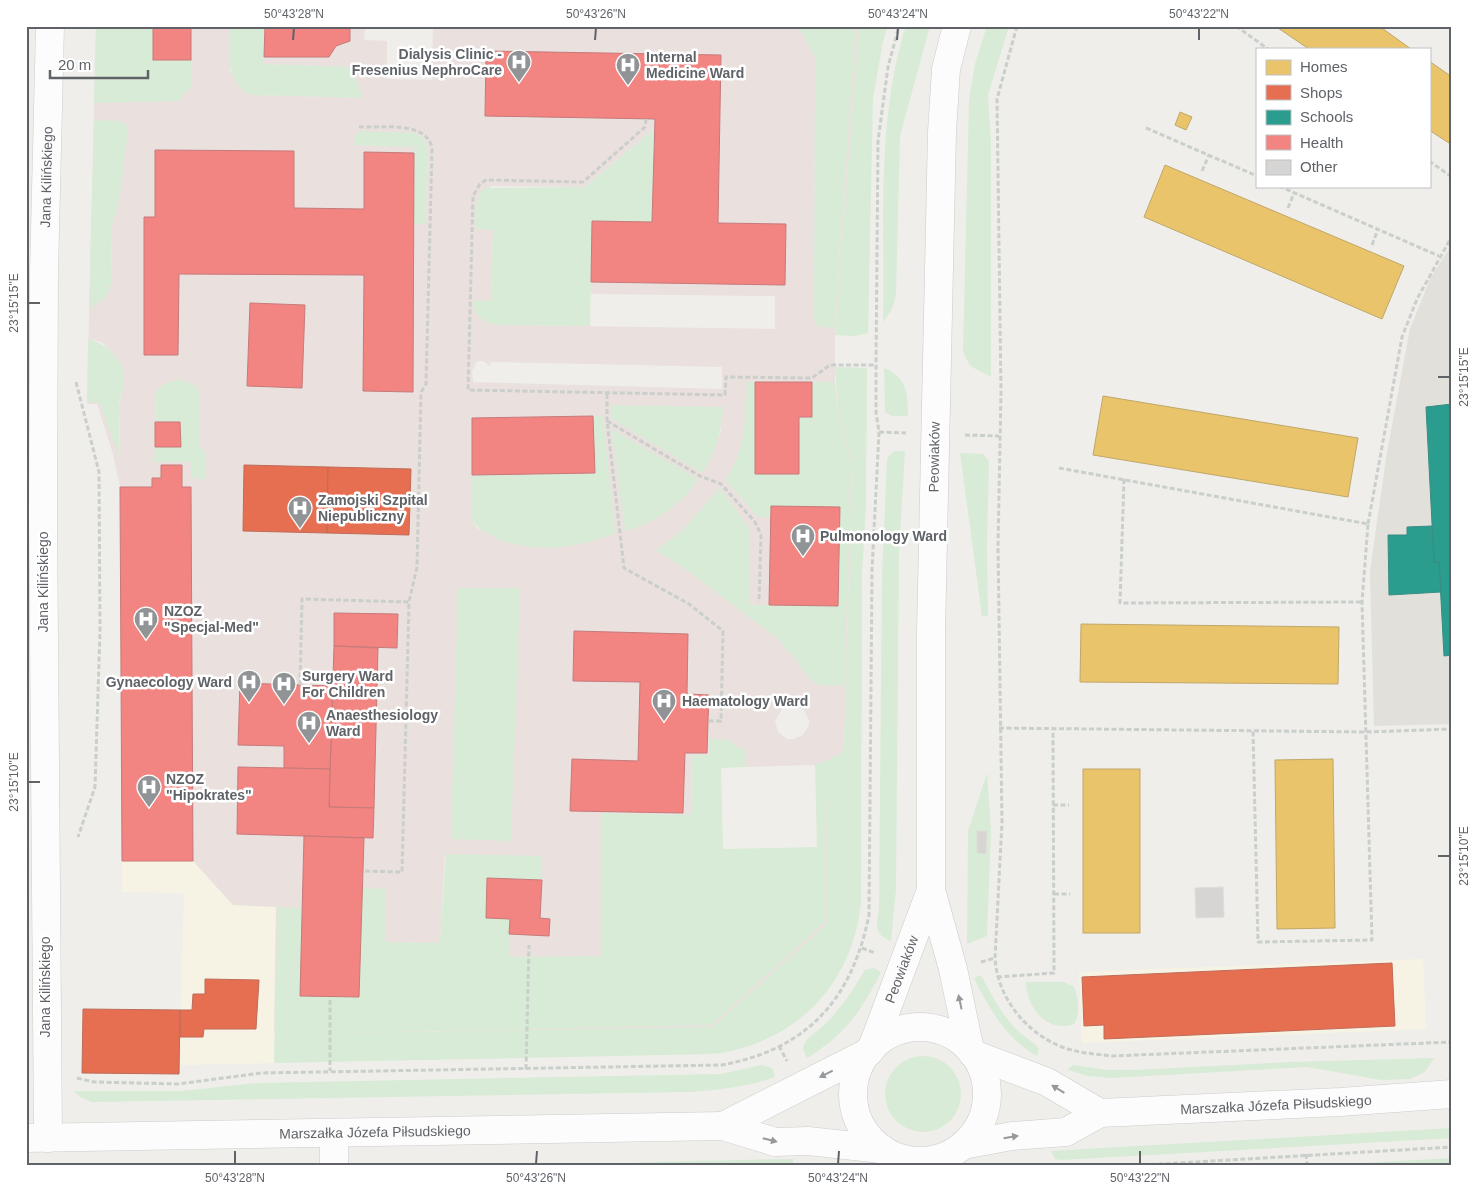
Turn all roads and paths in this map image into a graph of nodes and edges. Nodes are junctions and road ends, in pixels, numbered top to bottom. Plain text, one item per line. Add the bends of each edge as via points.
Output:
1 (50, 26) edge
2 (899, 26) edge
3 (956, 26) edge
4 (1016, 26) edge
5 (1236, 26) edge
6 (1447, 26) edge
7 (1452, 30) edge
8 (1267, 48) edge
9 (646, 119) dead end
10 (359, 127) dead end
11 (1146, 128) dead end
12 (1209, 155) junction
13 (1430, 162) edge
14 (1202, 171) dead end
15 (1256, 176) edge
16 (1452, 177) edge
17 (1283, 188) edge
18 (1294, 193) junction
19 (1288, 208) dead end
20 (1378, 229) junction
21 (1452, 236) edge
22 (1372, 245) dead end
23 (1439, 256) junction
24 (876, 365) junction
25 (75, 377) dead end
26 (607, 394) junction
27 (607, 421) junction
28 (879, 432) junction
29 (907, 433) dead end
30 (962, 434) dead end
31 (999, 436) junction
32 (1059, 468) dead end
33 (1124, 480) junction
34 (1368, 524) junction
35 (409, 602) junction
36 (759, 602) dead end
37 (1362, 602) junction
38 (300, 685) dead end
39 (708, 721) dead end
40 (999, 728) junction
41 (1053, 729) junction
42 (1452, 729) edge
43 (1252, 731) junction
44 (1366, 732) junction
45 (1053, 805) junction
46 (1069, 805) dead end
47 (76, 842) dead end
48 (363, 871) dead end
49 (931, 890) junction
50 (1054, 894) junction
51 (1070, 894) dead end
52 (529, 945) dead end
53 (997, 977) junction
54 (330, 1000) dead end
55 (1452, 1042) edge
56 (871, 1050) junction
57 (972, 1052) junction
58 (526, 1069) junction
59 (330, 1071) junction
60 (71, 1077) dead end
61 (1452, 1094) edge
62 (1100, 1113) junction
63 (724, 1126) junction
64 (334, 1133) junction
65 (37, 1138) edge
66 (1452, 1147) edge
67 (958, 1153) edge
68 (1306, 1154) junction
69 (889, 1155) edge
70 (1157, 1164) edge
71 (334, 1165) edge
72 (1142, 1165) edge
73 (1307, 1165) edge

1 - 65 street, Jana Kilińskiego via 44,272
2 - 24 path via 888,68 878,142
3 - 49 street, Peowiaków via 946,70 942,132 931,622
4 - 31 path via 997,99
5 - 8 path
6 - 7 path
9 - 26 path via 646,127 583,182 486,180 473,196 468,390
10 - 35 path via 419,130 429,139 432,149 417,566
11 - 12 path
12 - 14 path
12 - 15 path
13 - 16 path
17 - 18 path
18 - 19 path
18 - 20 path
20 - 22 path
20 - 23 path
21 - 23 path
23 - 34 path via 1402,336
24 - 26 path via 830,365 812,378 726,377 725,396
24 - 28 path
25 - 47 path via 99,472 100,621 95,787
26 - 27 path
27 - 36 path via 700,476 721,484 754,522 761,535
27 - 39 path via 624,568 690,604 723,630 721,721
28 - 29 path
28 - 58 path via 872,570 869,915 862,948 840,994 796,1037 740,1062 708,1066
30 - 31 path
31 - 40 path
32 - 33 path
33 - 34 path
33 - 37 path via 1120,603
34 - 37 path
35 - 38 path via 302,600
35 - 48 path via 402,872
37 - 44 path
40 - 41 path
40 - 53 path via 1002,822 994,958
41 - 43 path
41 - 45 path
42 - 44 path
43 - 44 path
43 - 44 path via 1258,942 1372,940
45 - 46 path
45 - 50 path
49 - 56 street, Peowiaków
57 -> 49 street, Peowiaków
50 - 51 path
50 - 53 path via 1054,973
52 - 58 path
53 - 55 path via 1008,1002 1036,1032 1061,1047 1093,1054 1134,1056
54 - 59 path
56 - 57 street via 898,1031 929,1028 958,1039
56 -> 63 street, Marszałka Józefa Piłsudskiego
56 - 69 street via 860,1065 855,1080 856,1111 861,1126
62 -> 57 street via 1047,1082
57 - 67 street via 981,1066 988,1094 981,1123
58 - 59 path
59 - 60 path via 261,1073 178,1084 94,1082
61 - 62 street, Marszałka Józefa Piłsudskiego
67 -> 62 street, Marszałka Józefa Piłsudskiego via 1012,1136 1066,1132
63 - 64 street, Marszałka Józefa Piłsudskiego
63 -> 69 street, Marszałka Józefa Piłsudskiego via 775,1142 818,1142
64 - 65 street, Marszałka Józefa Piłsudskiego
64 - 71 street
66 - 68 path
67 - 69 street via 924,1160
68 - 70 path
68 - 73 path
70 - 72 path

